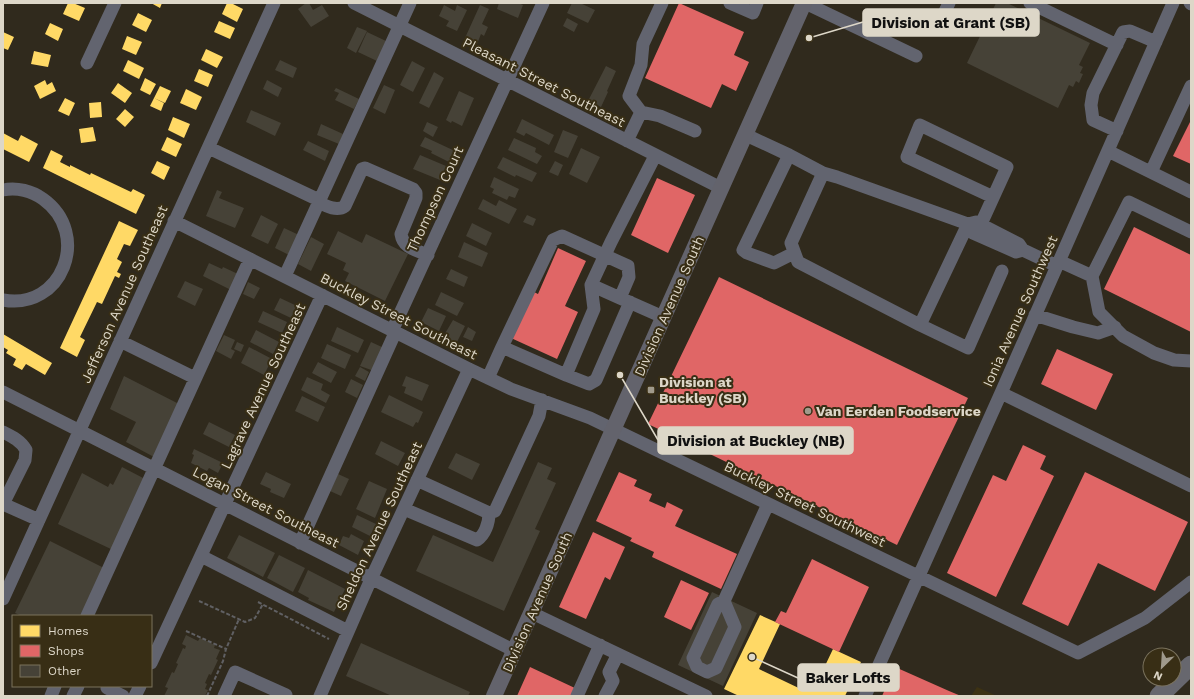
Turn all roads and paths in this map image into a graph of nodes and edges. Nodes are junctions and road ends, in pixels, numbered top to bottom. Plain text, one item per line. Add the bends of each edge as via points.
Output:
1 (115, 3) edge
2 (274, 3) edge
3 (354, 3) edge
4 (410, 3) edge
5 (543, 3) edge
6 (662, 3) edge
7 (730, 3) edge
8 (757, 3) edge
9 (804, 3) edge
10 (949, 3) edge
11 (1030, 3) edge
12 (1173, 3) edge
13 (940, 22) dead end
14 (399, 26) junction
15 (1156, 42) junction
16 (1117, 44) junction
17 (916, 56) dead end
18 (87, 63) dead end
19 (507, 81) junction
20 (1191, 86) edge
21 (641, 112) junction
22 (1117, 131) junction
23 (695, 132) dead end
24 (746, 135) junction
25 (627, 141) junction
26 (209, 148) junction
27 (1108, 151) junction
28 (789, 155) junction
29 (655, 156) junction
30 (1151, 172) junction
31 (823, 173) junction
32 (721, 188) junction
33 (3, 190) edge
34 (1191, 192) edge
35 (993, 197) junction
36 (319, 201) junction
37 (174, 221) junction
38 (975, 224) junction
39 (1191, 232) edge
40 (794, 253) junction
41 (605, 254) junction
42 (428, 255) junction
43 (250, 259) junction
44 (1058, 264) junction
45 (1002, 271) dead end
46 (285, 276) junction
47 (1092, 276) junction
48 (591, 285) junction
49 (322, 295) junction
50 (3, 300) edge
51 (625, 300) junction
52 (1035, 315) junction
53 (663, 317) junction
54 (920, 325) junction
55 (1115, 327) junction
56 (394, 332) junction
57 (120, 341) junction
58 (502, 347) junction
59 (1191, 361) edge
60 (469, 369) junction
61 (566, 375) junction
62 (196, 378) junction
63 (488, 378) junction
64 (3, 392) edge
65 (1001, 393) junction
66 (542, 400) junction
67 (80, 430) junction
68 (614, 430) junction
69 (3, 432) edge
70 (154, 468) junction
71 (417, 480) junction
72 (1191, 486) edge
73 (3, 504) edge
74 (768, 504) junction
75 (225, 505) junction
76 (404, 509) junction
77 (488, 513) junction
78 (39, 520) junction
79 (300, 543) junction
80 (201, 556) junction
81 (918, 576) junction
82 (371, 579) junction
83 (1191, 582) edge
84 (3, 599) edge
85 (199, 601) dead end
86 (724, 601) junction
87 (258, 602) dead end
88 (263, 604) junction
89 (532, 612) junction
90 (87, 615) edge
91 (239, 619) junction
92 (186, 631) dead end
93 (348, 631) junction
94 (329, 639) dead end
95 (600, 645) junction
96 (226, 649) junction
97 (515, 651) junction
98 (618, 654) junction
99 (152, 661) edge
100 (1186, 670) edge
101 (54, 687) edge
102 (78, 687) edge
103 (106, 690) edge
104 (50, 696) edge
105 (73, 696) edge
106 (123, 696) edge
107 (207, 696) edge
108 (224, 696) edge
109 (289, 696) edge
110 (320, 696) edge
111 (494, 696) edge
112 (577, 696) edge
113 (605, 696) edge
114 (706, 696) edge
115 (865, 696) edge
116 (1159, 696) edge

1 - 18 street
2 - 26 street, Jefferson Avenue Southeast
3 - 14 street, Pleasant Street Southeast
4 - 14 street
5 - 19 street
6 - 21 street via 643,44 641,65 629,96
7 - 8 street via 752,13
9 - 17 street
9 - 24 main road, Division Avenue South
10 - 13 street
11 - 16 street
12 - 15 street, Ionia Avenue Southwest
14 - 19 street, Pleasant Street Southeast
14 - 36 street
15 - 16 street via 1130,31 1123,32
15 - 22 street, Ionia Avenue Southwest
16 - 22 street via 1093,93 1091,105 1093,120
19 - 25 street, Pleasant Street Southeast
19 - 42 street, Thompson Court
20 - 30 street
21 - 23 street via 660,116
21 - 25 street
22 - 27 street, Ionia Avenue Southwest
24 - 28 street
24 - 32 main road, Division Avenue South
25 - 29 street, Pleasant Street Southeast
26 - 36 street
26 - 37 street, Jefferson Avenue Southeast
27 - 30 street
27 - 44 street, Ionia Avenue Southwest
28 - 31 street
28 - 40 street via 743,250 774,263
29 - 32 street, Pleasant Street Southeast
29 - 41 street
30 - 34 street
31 - 38 street
31 - 40 street via 791,244
32 - 53 main road, Division Avenue South
33 - 50 street via 24,190 38,195 50,204 60,215 66,229 68,244 62,272 52,285 40,294 25,300
35 - 35 street via 1007,167 920,125 908,157
35 - 38 street
36 - 42 street via 328,207 339,209 345,206 365,168 412,189 416,193 416,198 401,234 402,239 404,243
36 - 46 street
37 - 43 street, Buckley Street Southeast
37 - 57 street, Jefferson Avenue Southeast
38 - 44 street via 1019,244 1023,250
38 - 54 street
39 - 47 street via 1129,202
40 - 54 street via 798,262
41 - 48 street
41 - 51 street via 628,266
41 - 58 street via 562,236 553,240
42 - 56 street, Thompson Court
43 - 46 street, Buckley Street Southeast
43 - 62 street
44 - 47 street
44 - 52 street, Ionia Avenue Southwest
45 - 54 street via 968,348
46 - 49 street, Buckley Street Southeast
47 - 55 street via 1100,312
48 - 51 street
48 - 61 street via 594,309
49 - 56 street, Buckley Street Southeast
49 - 75 street, Lagrave Avenue Southeast
51 - 53 street
51 - 61 street via 596,380 589,384
52 - 55 street via 1098,333
52 - 65 street, Ionia Avenue Southwest
53 - 68 main road, Division Avenue South
55 - 59 street via 1123,336 1154,353 1174,360
56 - 60 street, Buckley Street Southeast
56 - 79 street, Thompson Court
57 - 62 street
57 - 67 street, Jefferson Avenue Southeast
58 - 61 street
58 - 63 street
60 - 63 street, Buckley Street Southeast
60 - 71 street, Sheldon Avenue Southeast
62 - 70 street
63 - 66 street, Buckley Street Southeast
64 - 67 street, Logan Street Southeast
65 - 72 street
65 - 81 street, Ionia Avenue Southwest
66 - 68 street, Buckley Street Southeast
66 - 77 street via 539,416 495,511
67 - 70 street, Logan Street Southeast
67 - 78 street, Jefferson Avenue Southeast
68 - 74 street, Buckley Street Southwest
68 - 89 main road, Division Avenue South
69 - 73 street via 23,444 26,450 25,460
70 - 75 street, Logan Street Southeast
70 - 90 street
71 - 76 street, Sheldon Avenue Southeast
71 - 77 street
73 - 78 street
74 - 81 street, Buckley Street Southwest
74 - 86 street
75 - 79 street, Logan Street Southeast
75 - 80 street, Lagrave Avenue Southeast
76 - 77 street via 477,540 482,537 489,521
76 - 82 street, Sheldon Avenue Southeast
78 - 84 street, Jefferson Avenue Southeast
79 - 82 street, Logan Street Southeast
80 - 93 street
80 - 99 street, Lagrave Avenue Southeast
81 - 83 street, Buckley Street Southwest via 1078,654 1145,618
81 - 115 street, Ionia Avenue Southwest
82 - 93 street, Sheldon Avenue Southeast
82 - 97 street, Logan Street Southeast
85 - 91 path
86 - 86 street via 718,604 693,658 696,667 707,672 716,668 735,627
87 - 88 path
88 - 91 path via 253,620 245,622
88 - 94 path
89 - 95 street
89 - 97 main road, Division Avenue South
91 - 96 path
92 - 96 path
93 - 110 street, Sheldon Avenue Southeast
95 - 98 street
95 - 112 street
96 - 107 path
97 - 111 main road, Division Avenue South
98 - 113 street via 609,672 612,681
98 - 114 street
100 - 116 highway
101 - 104 street
102 - 105 street
103 - 106 street
108 - 109 street via 235,672

